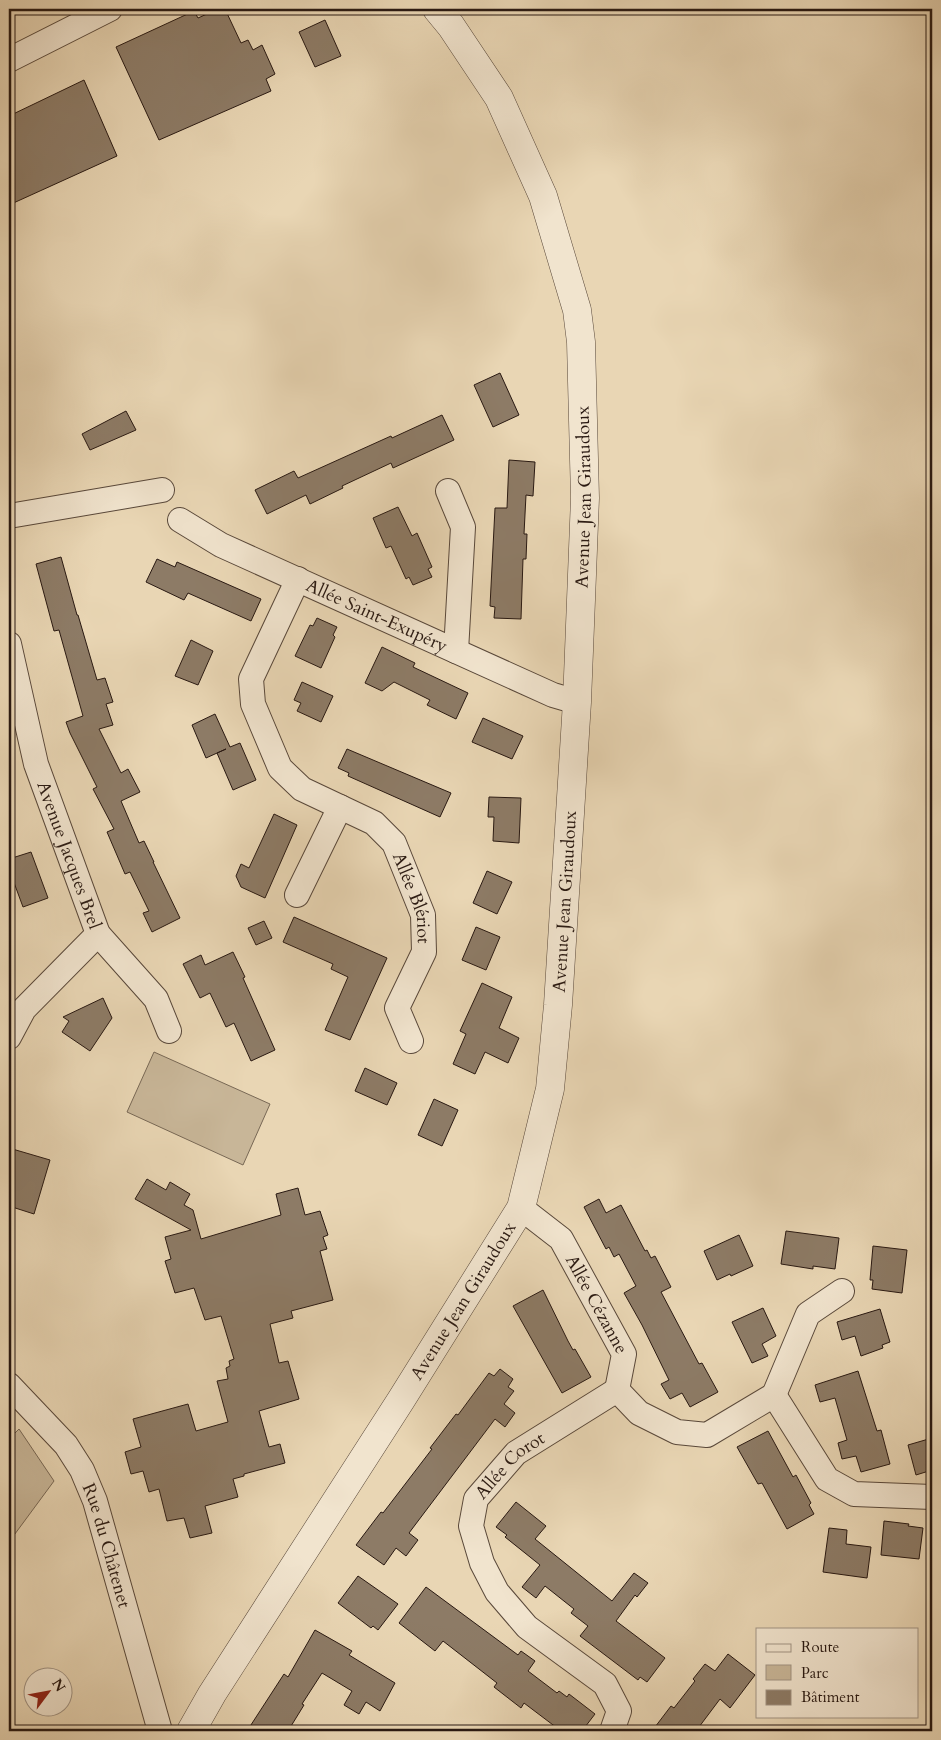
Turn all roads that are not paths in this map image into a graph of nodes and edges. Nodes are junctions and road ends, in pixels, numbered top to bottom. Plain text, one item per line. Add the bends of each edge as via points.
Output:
1 (110, 9) edge
2 (437, 9) edge
3 (9, 60) edge
4 (162, 490) dead end
5 (448, 491) dead end
6 (9, 516) edge
7 (180, 520) dead end
8 (298, 580) junction
9 (9, 644) edge
10 (456, 651) junction
11 (577, 702) junction
12 (340, 807) junction
13 (297, 895) dead end
14 (98, 934) junction
15 (170, 1031) dead end
16 (9, 1037) edge
17 (411, 1041) dead end
18 (521, 1208) junction
19 (842, 1291) dead end
20 (9, 1386) edge
21 (617, 1390) junction
22 (774, 1395) junction
23 (932, 1497) edge
24 (160, 1731) edge
25 (191, 1731) edge
26 (612, 1731) edge

1 - 3 street
2 - 11 street, Avenue Jean Giraudoux via 499,98 544,196 577,310 581,342 585,498
4 - 6 street
5 - 10 street via 463,527
7 - 8 street, Allée Saint-Exupéry via 220,545
8 - 10 street, Allée Saint-Exupéry
8 - 12 street, Allée Blériot via 251,680 253,704 280,768 302,789
9 - 14 street, Avenue Jacques Brel via 36,764
10 - 11 street, Allée Saint-Exupéry
11 - 18 street, Avenue Jean Giraudoux via 550,1089
12 - 13 street
12 - 17 street, Allée Blériot via 374,823 394,843 423,915 424,952 397,1008
14 - 15 street via 156,999
14 - 16 street, Avenue Jacques Brel via 24,1009
18 - 21 street, Allée Cézanne via 561,1239 624,1354
18 - 25 street, Avenue Jean Giraudoux
19 - 22 street via 808,1314
20 - 24 street, Rue du Châtenet via 66,1445 82,1470 95,1501
21 - 22 street via 639,1413 677,1432 707,1435
21 - 26 street, Allée Corot via 516,1453 476,1499 470,1526 496,1592 527,1627 605,1684 619,1711
22 - 23 street via 827,1479 854,1494

